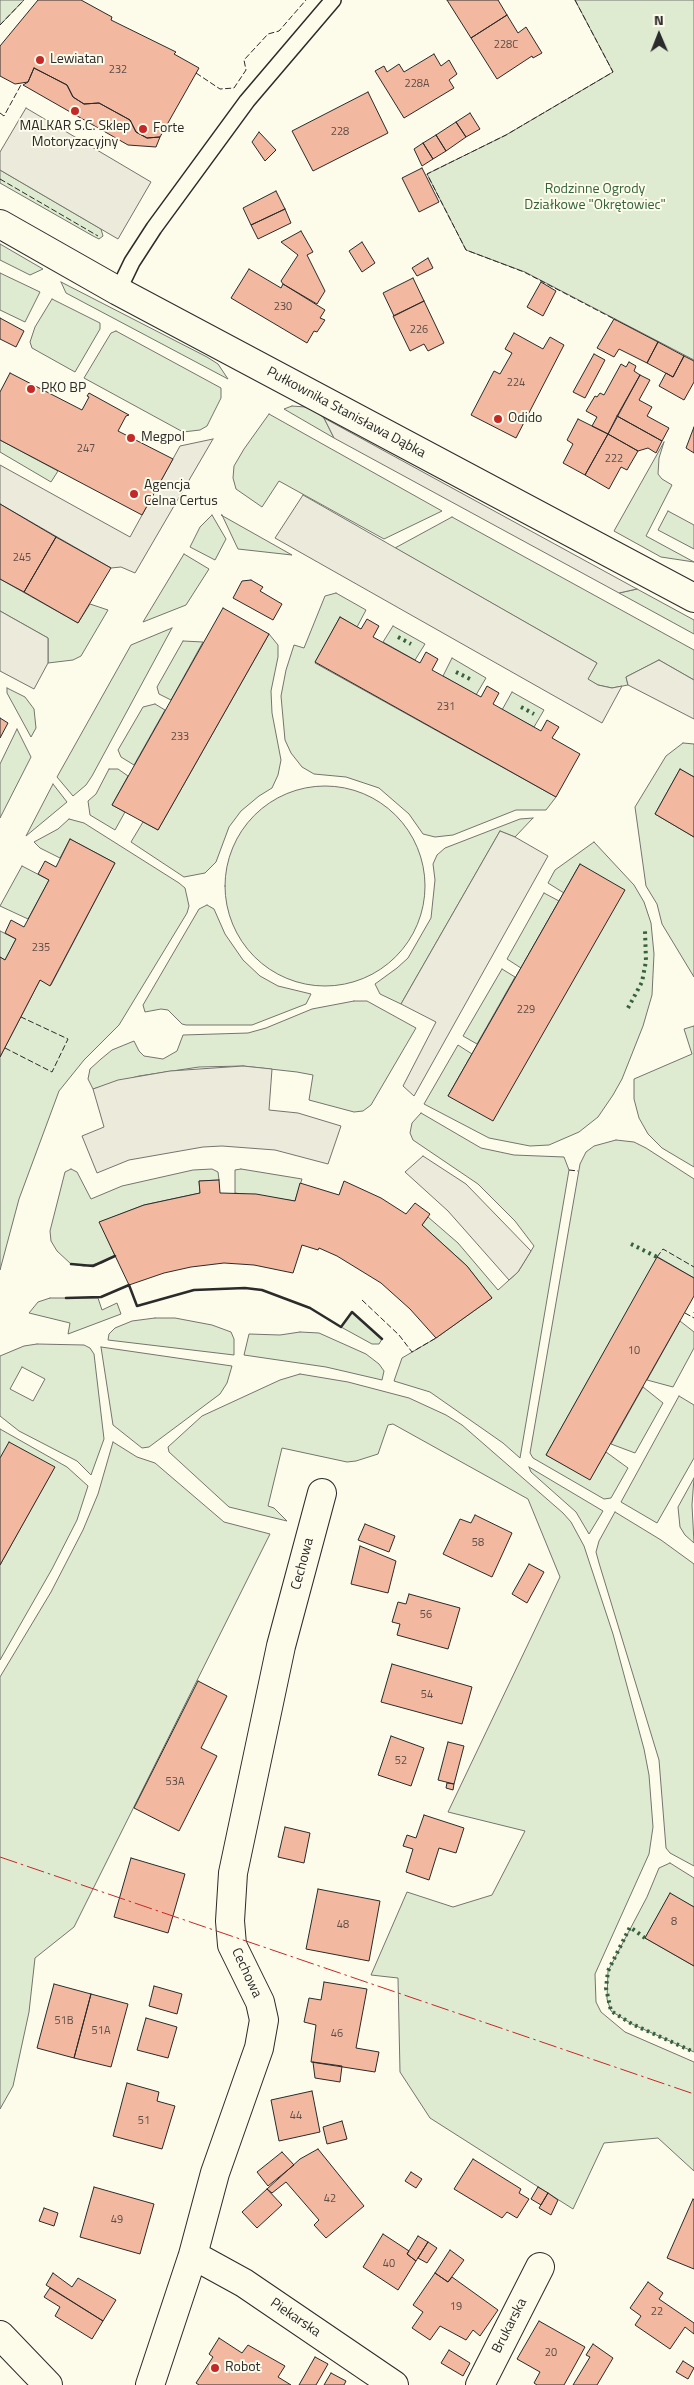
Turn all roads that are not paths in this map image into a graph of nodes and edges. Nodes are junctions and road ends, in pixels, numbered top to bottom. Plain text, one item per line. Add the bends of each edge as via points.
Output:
1 (333, 0) edge
2 (0, 224) edge
3 (118, 291) junction
4 (694, 598) edge
5 (322, 1493) dead end
6 (193, 2255) junction
7 (540, 2267) dead end
8 (0, 2335) edge
9 (48, 2385) edge
10 (150, 2385) edge
11 (394, 2385) edge
12 (480, 2385) edge

1 - 3 lane via 247,101 154,228
2 - 3 street, Pułkownika Stanisława Dąbka
3 - 4 street, Pułkownika Stanisława Dąbka
5 - 6 street, Cechowa via 281,1646 233,1873 232,1945 260,2002 264,2020 259,2048 215,2173
6 - 10 street, Cechowa
6 - 11 street, Piekarska via 244,2283
7 - 12 street, Brukarska
8 - 9 street

